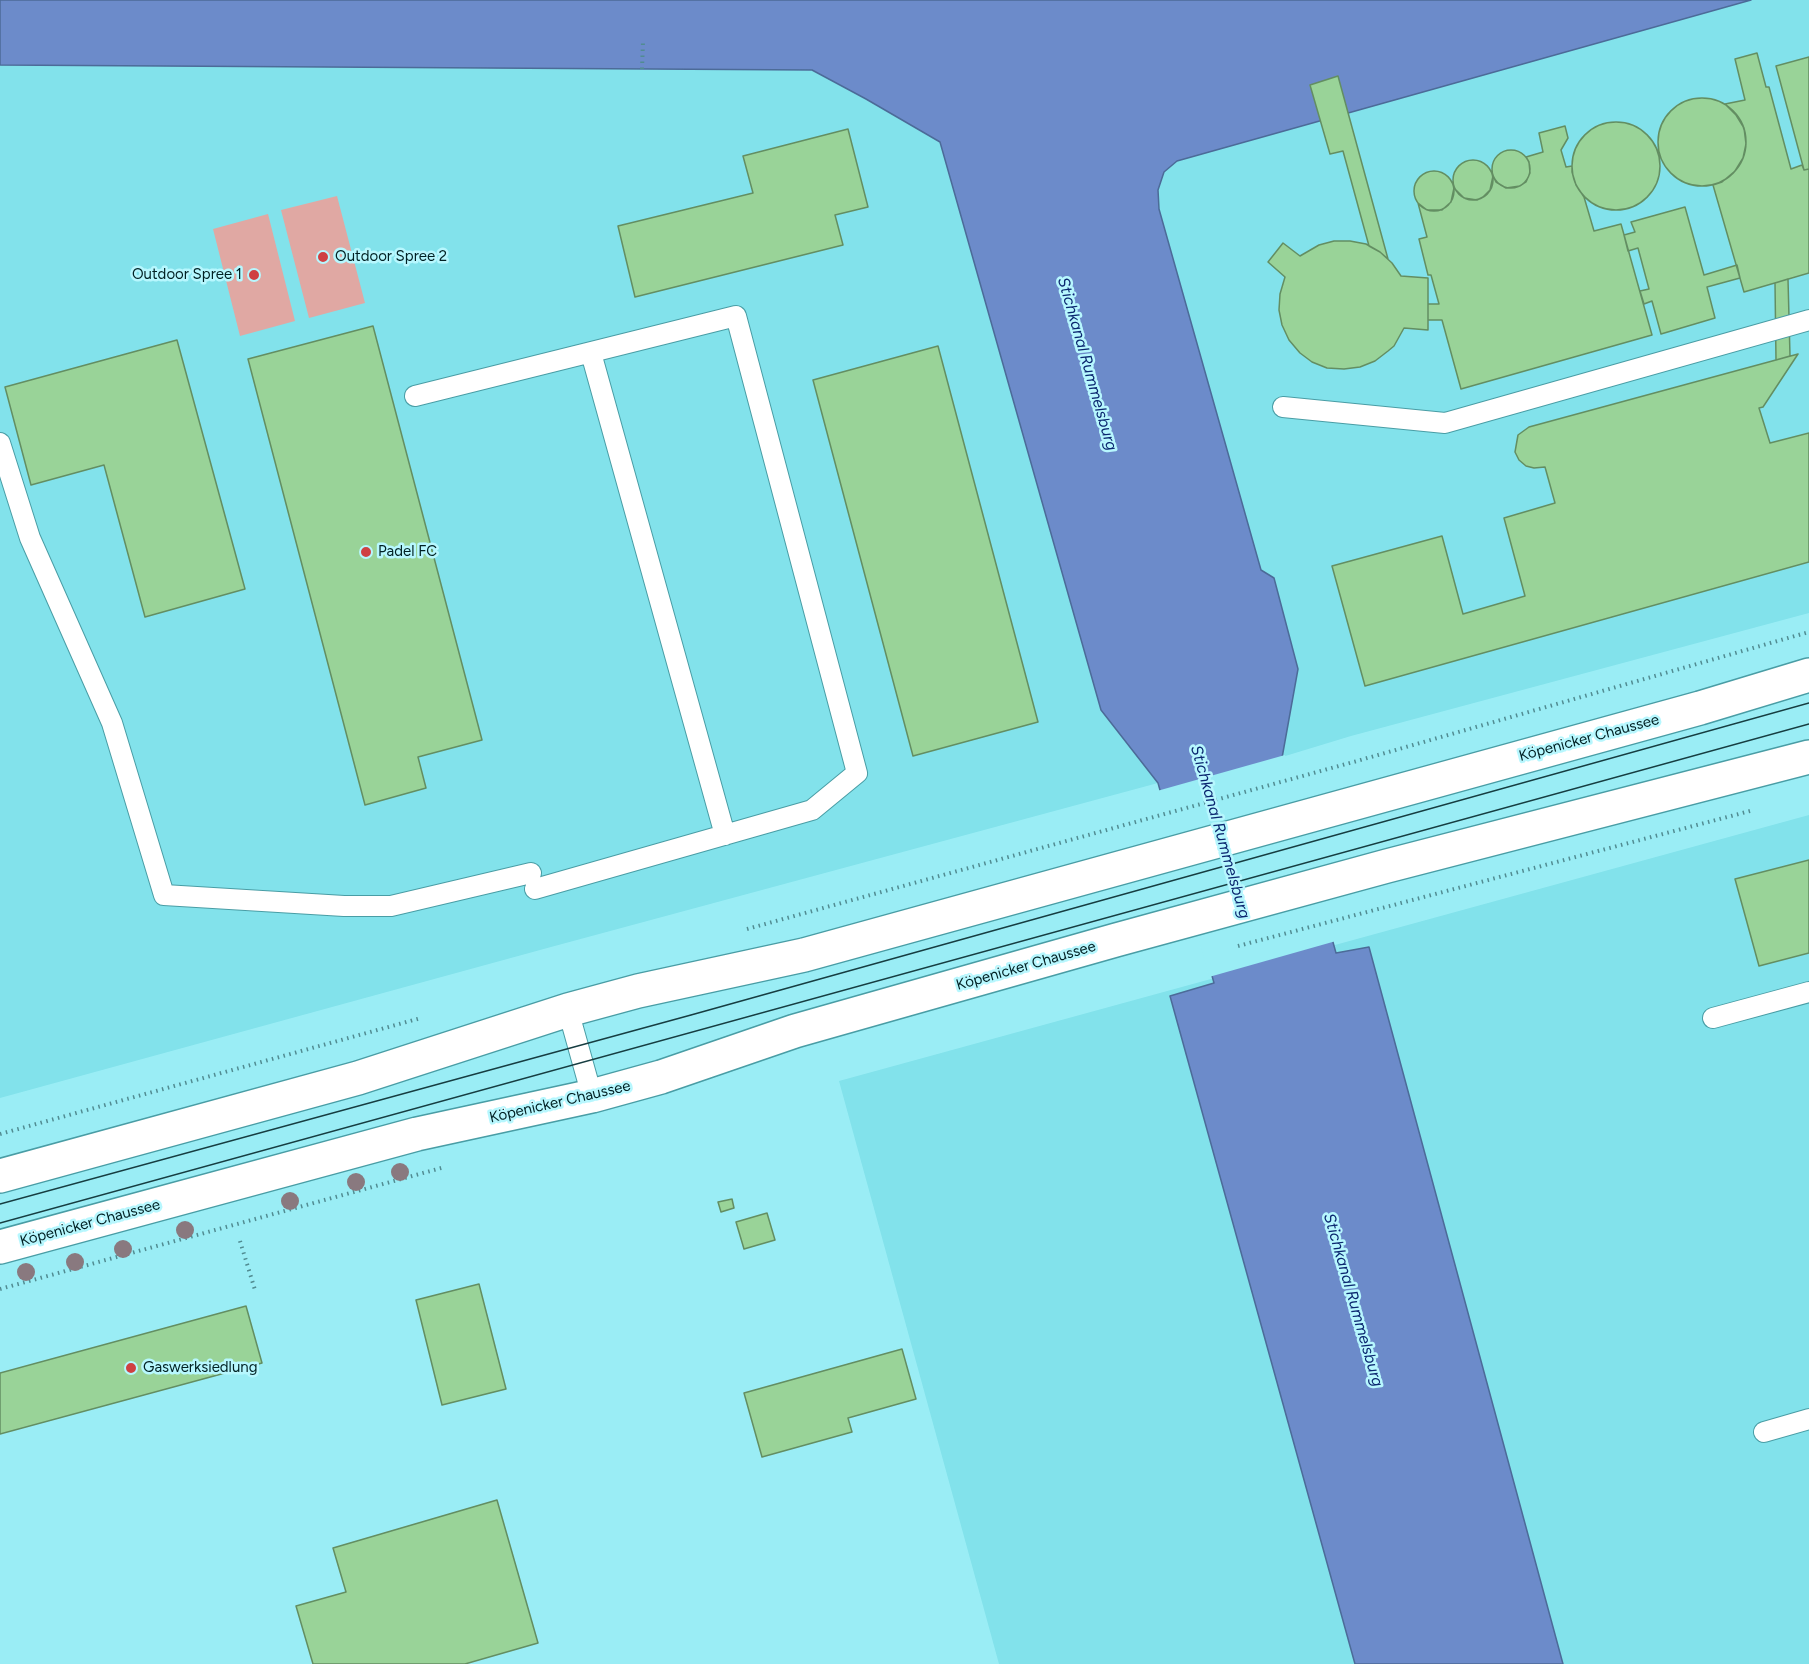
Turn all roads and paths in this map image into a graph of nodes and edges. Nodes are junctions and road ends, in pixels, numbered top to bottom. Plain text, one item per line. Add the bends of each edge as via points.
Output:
1 (643, 42) dead end
2 (642, 69) dead end
3 (1809, 320) edge
4 (591, 353) junction
5 (415, 396) dead end
6 (1283, 407) dead end
7 (0, 443) edge
8 (1809, 632) edge
9 (1809, 675) edge
10 (1809, 757) edge
11 (1752, 811) dead end
12 (725, 835) junction
13 (1085, 837) dead end
14 (1227, 949) dead end
15 (1809, 992) edge
16 (568, 1010) junction
17 (1713, 1018) dead end
18 (592, 1096) junction
19 (0, 1176) edge
20 (240, 1240) dead end
21 (0, 1247) edge
22 (255, 1290) dead end
23 (1809, 1419) edge
24 (1764, 1432) dead end

1 - 2 path
3 - 6 lane via 1445,423
4 - 5 lane
4 - 12 lane
4 - 12 lane via 736,316 857,773 812,810
7 - 12 lane via 30,538 112,723 164,895 391,906 533,881
8 - 13 path
9 - 16 main road, Köpenicker Chaussee via 804,955
10 - 18 main road, Köpenicker Chaussee via 1116,940 795,1031
11 - 14 path
15 - 17 lane
16 - 18 lane
16 - 19 main road via 358,1078
18 - 21 main road, Köpenicker Chaussee via 417,1134
20 - 22 path
23 - 24 lane

